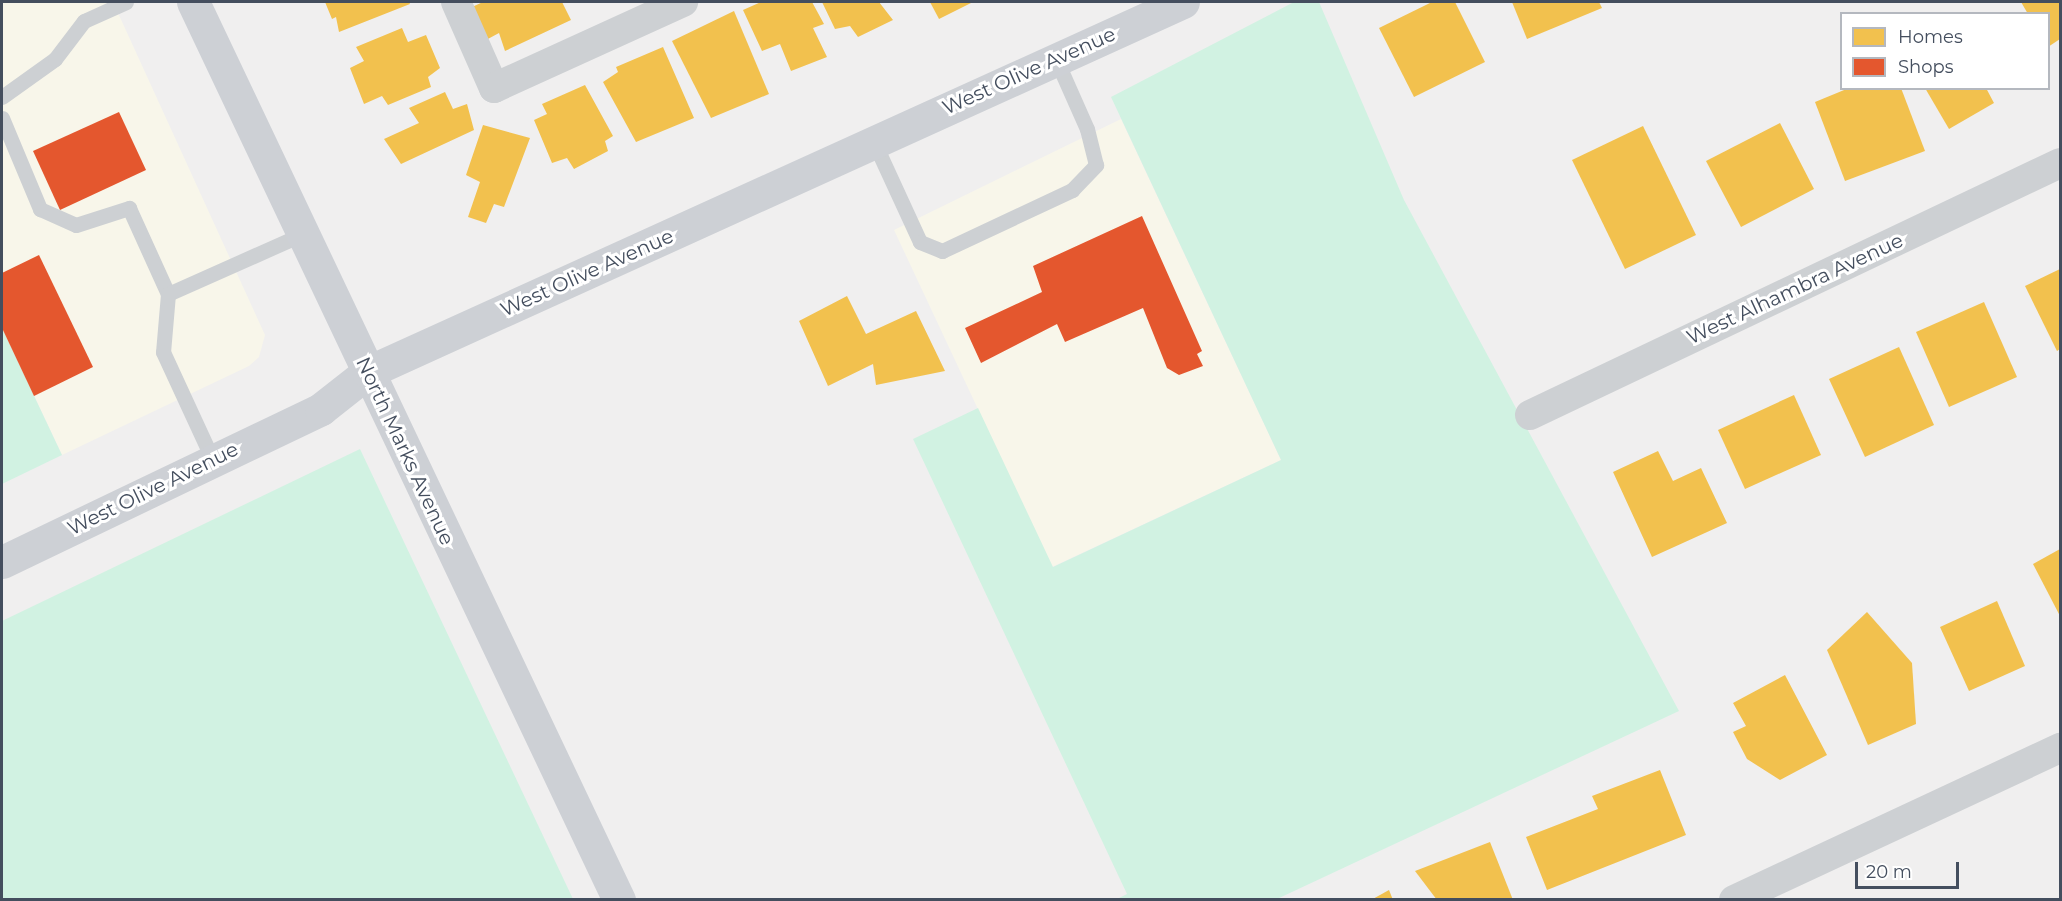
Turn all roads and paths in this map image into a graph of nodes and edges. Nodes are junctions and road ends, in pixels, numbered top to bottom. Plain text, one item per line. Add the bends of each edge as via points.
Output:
1 (126, 2) edge
2 (193, 2) edge
3 (456, 2) edge
4 (683, 2) edge
5 (1182, 2) edge
6 (1056, 59) junction
7 (2, 97) edge
8 (2, 118) edge
9 (874, 142) junction
10 (2061, 163) edge
11 (303, 234) junction
12 (168, 294) junction
13 (368, 372) junction
14 (1530, 415) dead end
15 (213, 460) junction
16 (2, 562) edge
17 (2061, 748) edge
18 (619, 900) edge
19 (1734, 900) edge

1 - 7 lane via 84,21 55,59
2 - 11 main road, North Marks Avenue
3 - 4 street via 494,88
5 - 6 main road, West Olive Avenue
6 - 9 main road, West Olive Avenue
6 - 9 lane via 1087,129 1096,165 1072,190 942,252 920,242
8 - 12 lane via 40,209 76,225 129,208
9 - 13 main road, West Olive Avenue
10 - 14 street, West Alhambra Avenue
11 - 12 lane
11 - 13 main road, North Marks Avenue
12 - 15 lane via 163,352
13 - 15 main road, West Olive Avenue via 321,409
13 - 18 main road, North Marks Avenue
15 - 16 main road, West Olive Avenue
17 - 19 street

